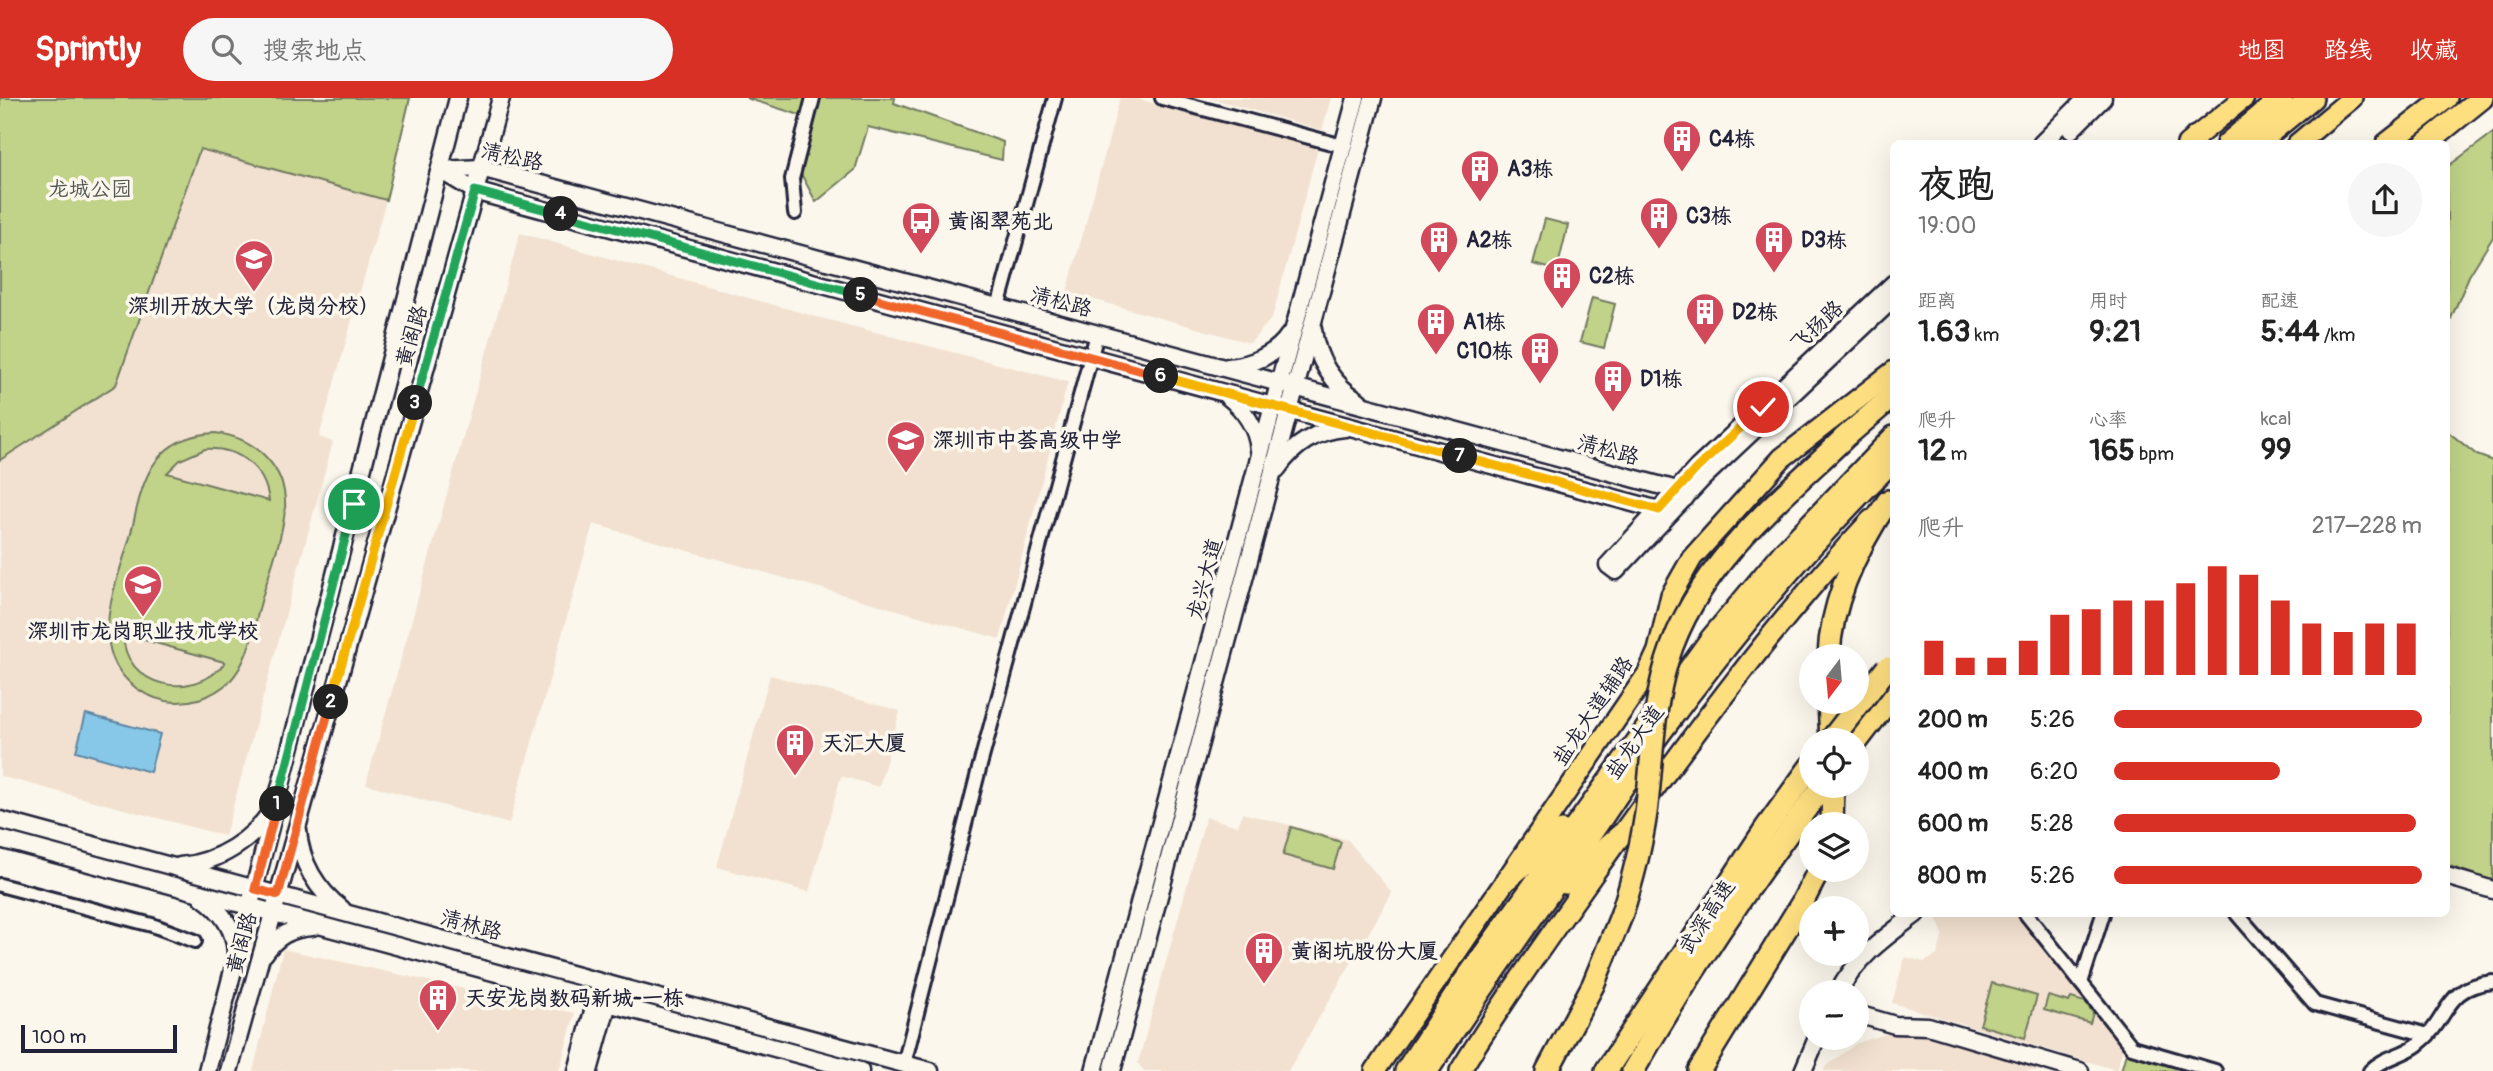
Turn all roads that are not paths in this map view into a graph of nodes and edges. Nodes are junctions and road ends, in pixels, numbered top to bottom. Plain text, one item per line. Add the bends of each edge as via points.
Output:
1 (458, 98) edge
2 (501, 98) edge
3 (813, 98) edge
4 (1055, 98) edge
5 (1162, 98) edge
6 (1356, 98) edge
7 (1373, 98) edge
8 (2087, 98) edge
9 (2103, 98) edge
10 (2244, 98) edge
11 (2282, 98) edge
12 (2312, 98) edge
13 (2353, 98) edge
14 (2446, 98) edge
15 (2482, 98) edge
16 (2045, 140) edge
17 (2061, 140) edge
18 (2192, 140) edge
19 (2232, 140) edge
20 (2261, 140) edge
21 (2302, 140) edge
22 (2392, 140) edge
23 (2430, 140) edge
24 (1343, 146) junction
25 (481, 168) junction
26 (440, 170) junction
27 (475, 191) junction
28 (795, 213) dead end
29 (1890, 287) edge
30 (1890, 302) edge
31 (998, 307) junction
32 (1312, 323) junction
33 (1294, 327) junction
34 (1097, 334) junction
35 (1090, 357) junction
36 (1222, 367) junction
37 (1890, 375) edge
38 (1279, 383) junction
39 (1296, 387) junction
40 (1222, 392) junction
41 (1890, 398) edge
42 (1273, 406) junction
43 (1371, 408) junction
44 (1289, 410) junction
45 (1358, 429) junction
46 (1890, 440) edge
47 (1258, 460) junction
48 (1890, 463) edge
49 (1270, 480) junction
50 (1681, 494) junction
51 (1890, 499) edge
52 (1890, 499) edge
53 (1665, 511) joint
54 (1831, 644) edge
55 (1890, 664) edge
56 (1890, 698) edge
57 (1840, 728) edge
58 (1867, 728) edge
59 (1799, 790) edge
60 (1810, 798) edge
61 (278, 799) junction
62 (1588, 810) junction
63 (299, 819) junction
64 (0, 820) edge
65 (1782, 823) junction
66 (1622, 834) junction
67 (0, 839) edge
68 (87, 844) junction
69 (82, 861) junction
70 (174, 867) junction
71 (2450, 877) edge
72 (1508, 878) junction
73 (1813, 882) edge
74 (0, 885) edge
75 (255, 889) junction
76 (189, 890) junction
77 (2493, 890) edge
78 (278, 895) junction
79 (251, 906) junction
80 (1538, 908) junction
81 (273, 912) junction
82 (353, 915) junction
83 (1912, 917) edge
84 (2028, 917) edge
85 (2102, 917) edge
86 (2240, 917) edge
87 (330, 928) junction
88 (195, 941) dead end
89 (236, 963) junction
90 (257, 968) junction
91 (1846, 980) edge
92 (2493, 982) edge
93 (2081, 983) junction
94 (607, 984) junction
95 (602, 1001) junction
96 (1869, 1017) edge
97 (1105, 1032) junction
98 (2428, 1035) junction
99 (1122, 1037) junction
100 (1100, 1050) junction
101 (1812, 1050) edge
102 (904, 1064) junction
103 (1115, 1066) edge
104 (207, 1071) edge
105 (229, 1071) edge
106 (576, 1071) edge
107 (589, 1071) edge
108 (860, 1071) edge
109 (930, 1071) edge
110 (1087, 1071) edge
111 (1094, 1071) edge
112 (1375, 1071) edge
113 (1406, 1071) edge
114 (1427, 1071) edge
115 (1460, 1071) edge
116 (1547, 1071) edge
117 (1606, 1071) edge
118 (1633, 1071) edge
119 (1699, 1071) edge
120 (1803, 1071) edge
121 (2080, 1071) edge
122 (2215, 1071) edge
123 (2370, 1071) edge

1 - 26 main road, 黄阁路
2 - 25 main road, 黄阁路
3 - 28 street via 792,179
4 - 31 street
5 - 24 street
6 - 24 main road, 龙兴大道
7 - 32 main road, 龙兴大道
8 - 16 main road
9 - 17 main road
10 - 18 main road
11 - 19 highway
12 - 20 highway
13 - 21 main road
14 - 22 highway
15 - 23 highway
24 - 33 main road, 龙兴大道
25 - 26 main road, 清松路
25 - 27 main road, 黄阁路
25 - 31 main road, 清松路
26 - 27 main road, 清松路
26 - 61 main road, 黄阁路
27 - 35 main road, 清松路
27 - 63 main road, 黄阁路
29 - 50 main road, 飞扬路 via 1697,468
30 - 50 main road, 飞扬路
31 - 34 main road, 清松路
32 - 39 main road, 龙兴大道
32 - 43 main road via 1326,370
33 - 36 main road via 1268,355
33 - 38 main road, 龙兴大道
34 - 35 street
34 - 36 main road, 清松路
35 - 40 main road, 清松路
35 - 102 street
36 - 38 main road, 清松路
37 - 72 main road, 盐龙大道辅路 via 1782,458 1692,558 1671,594 1648,673
38 - 39 main road, 清松路
38 - 42 main road, 龙兴大道
39 - 43 main road, 清松路
39 - 44 main road, 龙兴大道
40 - 42 main road, 清松路
40 - 47 main road via 1251,422
41 - 116 highway, bridge via 1730,550 1680,625 1663,676 1641,843 1621,916 1593,985
42 - 44 main road, 清松路
42 - 47 main road, 龙兴大道
43 - 50 main road, 清松路
44 - 45 main road, 清松路
44 - 49 main road, 龙兴大道
45 - 49 main road via 1333,429 1309,439 1285,457
45 - 53 main road, 清松路
46 - 62 highway, 盐龙大道 via 1748,594 1676,685
47 - 97 main road, 龙兴大道
48 - 80 highway, 盐龙大道 via 1740,628 1657,736
49 - 99 main road, 龙兴大道
50 - 53 main road, 飞扬路
51 - 54 highway via 1869,530 1844,584
52 - 66 main road via 1766,639
55 - 57 highway, bridge
56 - 58 highway
59 - 65 highway, 武深高速
60 - 65 highway, 武深高速
61 - 70 main road via 257,828 234,847 207,860
61 - 75 main road, 黄阁路
62 - 72 highway
62 - 113 highway, 盐龙大道
63 - 78 main road, 黄阁路
63 - 82 main road via 301,849 313,878 331,900
64 - 68 main road, 清林路
65 - 117 highway, 武深高速
65 - 118 highway, 武深高速
66 - 80 highway
66 - 115 main road
67 - 69 main road, 清林路
68 - 69 main road
68 - 70 main road, 清林路
69 - 76 main road, 清林路
70 - 75 main road, 清林路
71 - 77 main road
72 - 112 main road, 盐龙大道辅路
73 - 119 highway
74 - 88 street via 152,925
75 - 78 main road, 清林路
75 - 79 main road, 黄阁路
76 - 79 main road, 清林路
76 - 89 main road via 227,920
78 - 81 main road, 黄阁路
78 - 82 main road, 清林路
79 - 81 main road, 清林路
79 - 89 main road, 黄阁路
80 - 114 highway, 盐龙大道
81 - 87 main road, 清林路
81 - 90 main road, 黄阁路
82 - 94 main road, 清林路
83 - 91 main road via 1867,952
84 - 93 street
85 - 93 street
86 - 98 street via 2315,1004
87 - 90 main road via 284,933
87 - 95 main road, 清林路
89 - 104 main road, 黄阁路
90 - 105 main road, 黄阁路
92 - 98 street via 2458,994
93 - 122 street via 2132,1047
94 - 95 main road
94 - 102 main road, 清林路
95 - 106 main road
95 - 107 main road
95 - 108 main road, 清林路
96 - 121 main road via 1895,1025 1928,1026
97 - 99 main road
97 - 100 main road, 龙兴大道
98 - 123 street
99 - 103 main road, 龙兴大道
100 - 110 main road
100 - 111 main road, 龙兴大道
101 - 120 main road
102 - 109 main road, 清林路

